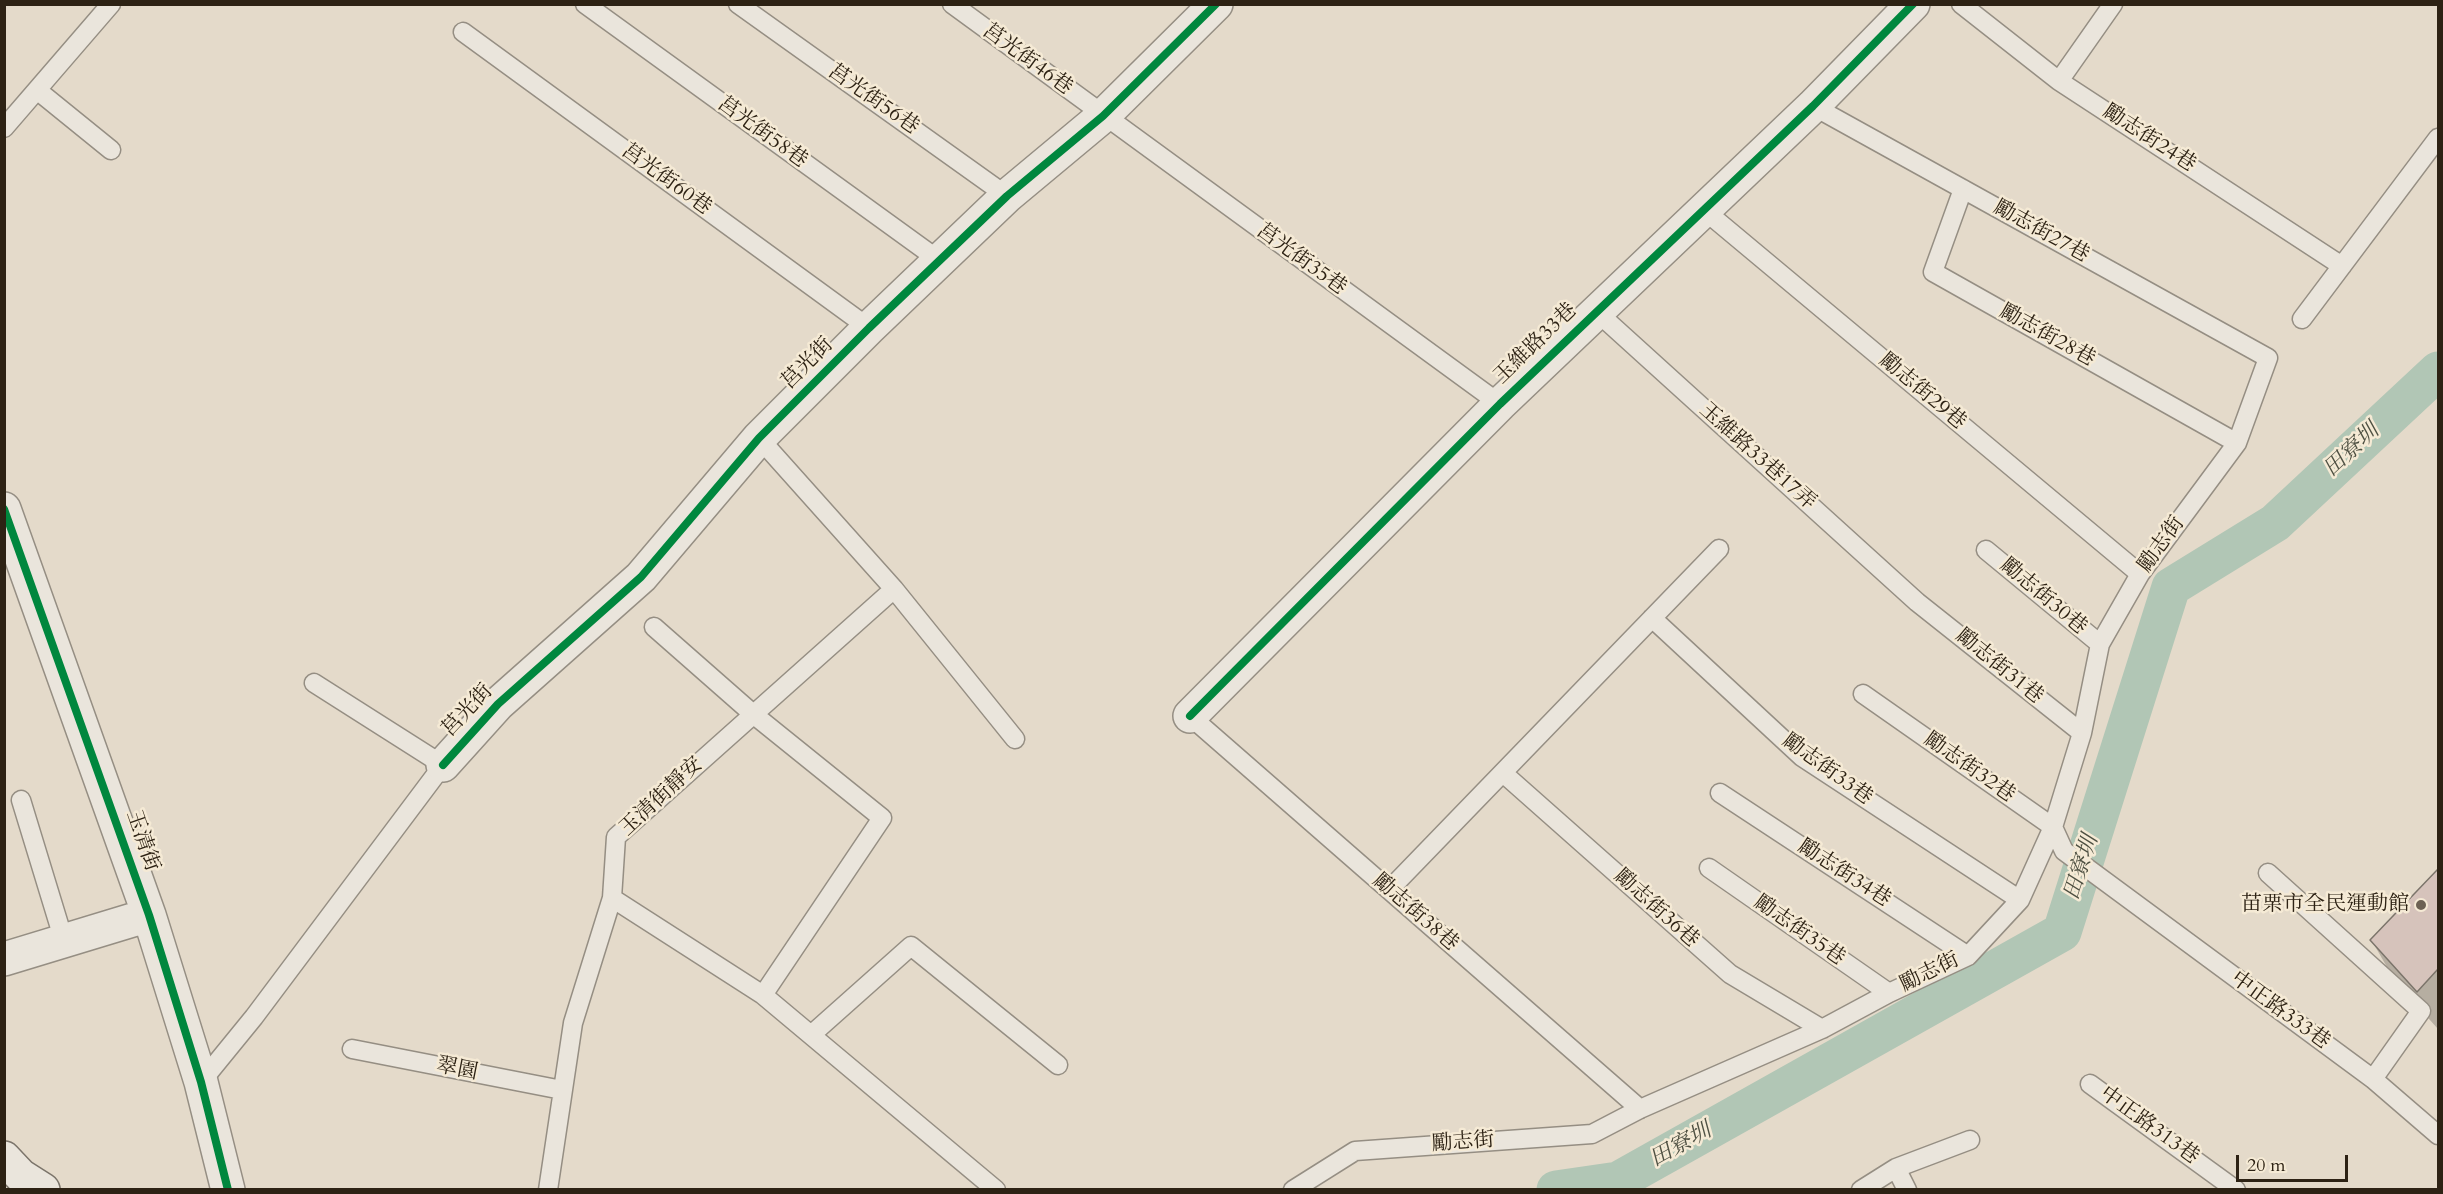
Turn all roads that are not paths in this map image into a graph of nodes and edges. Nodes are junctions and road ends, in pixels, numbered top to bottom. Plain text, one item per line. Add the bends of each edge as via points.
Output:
1 (111, 4) edge
2 (585, 4) edge
3 (738, 4) edge
4 (952, 4) edge
5 (1913, 4) edge
6 (1961, 4) edge
7 (2113, 4) edge
8 (1203, 8) edge
9 (463, 32) dead end
10 (2059, 81) junction
11 (37, 90) junction
12 (1813, 106) junction
13 (1103, 116) junction
14 (4, 128) edge
15 (2439, 138) edge
16 (111, 150) dead end
17 (1963, 189) junction
18 (1007, 196) junction
19 (1704, 210) junction
20 (940, 261) junction
21 (2342, 266) junction
22 (1597, 312) junction
23 (2302, 319) dead end
24 (869, 328) junction
25 (2268, 358) joint
26 (1500, 404) junction
27 (759, 438) junction
28 (2237, 443) junction
29 (4, 509) edge
30 (1719, 549) dead end
31 (1986, 550) dead end
32 (2140, 574) junction
33 (894, 589) junction
34 (1917, 602) joint
35 (1652, 618) junction
36 (654, 627) dead end
37 (2100, 644) junction
38 (314, 683) dead end
39 (1863, 694) dead end
40 (753, 714) junction
41 (1190, 716) joint
42 (2082, 733) junction
43 (1016, 739) dead end
44 (442, 765) junction
45 (1503, 773) junction
46 (1720, 793) dead end
47 (21, 801) dead end
48 (2053, 827) junction
49 (1709, 868) dead end
50 (2268, 873) dead end
51 (1389, 890) junction
52 (612, 898) junction
53 (2020, 900) junction
54 (149, 915) junction
55 (64, 941) junction
56 (1968, 956) junction
57 (4, 959) edge
58 (1889, 993) junction
59 (763, 995) junction
60 (1822, 1029) junction
61 (811, 1035) junction
62 (352, 1049) dead end
63 (1058, 1065) dead end
64 (2373, 1079) junction
65 (201, 1082) junction
66 (2090, 1084) dead end
67 (562, 1090) junction
68 (1640, 1109) junction
69 (2439, 1135) edge
70 (1970, 1140) dead end
71 (4, 1158) edge
72 (1896, 1168) junction
73 (44, 1190) edge
74 (228, 1190) edge
75 (549, 1190) edge
76 (996, 1190) edge
77 (1293, 1190) edge
78 (1861, 1190) edge
79 (1907, 1190) edge
80 (2236, 1190) edge

1 - 11 lane
2 - 20 lane, 莒光街58巷
3 - 18 lane, 莒光街56巷
4 - 13 lane, 莒光街46巷
5 - 12 street, 玉維路33巷
6 - 10 lane, 勵志街24巷
7 - 10 lane
8 - 13 street, 莒光街
9 - 24 lane, 莒光街60巷
10 - 21 lane, 勵志街24巷
11 - 14 lane
11 - 16 lane
12 - 17 lane, 勵志街27巷
12 - 19 street, 玉維路33巷
13 - 18 street, 莒光街
13 - 26 lane, 莒光街35巷
15 - 21 lane
17 - 25 lane, 勵志街27巷
17 - 28 lane, 勵志街28巷 via 1933,272
18 - 20 street, 莒光街
19 - 22 street, 玉維路33巷
19 - 32 lane, 勵志街29巷
20 - 24 street, 莒光街
21 - 23 lane
22 - 26 street, 玉維路33巷
22 - 34 lane, 玉維路33巷17弄
24 - 27 street, 莒光街
25 - 28 lane, 勵志街
26 - 41 street, 玉維路33巷
27 - 33 lane
27 - 44 street, 莒光街 via 641,577 498,704
28 - 32 lane, 勵志街
29 - 54 street, 玉清街
30 - 35 lane
31 - 37 lane, 勵志街30巷
32 - 37 lane, 勵志街
33 - 40 lane, 玉清街靜安
33 - 43 lane
34 - 42 lane, 勵志街31巷
35 - 45 lane
35 - 53 lane, 勵志街33巷 via 1802,757
36 - 40 lane
37 - 42 lane, 勵志街
38 - 44 lane
39 - 48 lane, 勵志街32巷
40 - 52 lane, 玉清街靜安 via 616,837
40 - 59 lane via 882,818
41 - 51 lane, 勵志街38巷
42 - 48 lane, 勵志街
44 - 65 lane, 莒光街
45 - 51 lane
45 - 60 lane, 勵志街36巷 via 1730,974
46 - 56 lane, 勵志街34巷
47 - 55 lane
48 - 53 lane, 勵志街
48 - 64 lane, 中正路333巷 via 2064,851
49 - 58 lane, 勵志街35巷
50 - 64 lane via 2421,1011
51 - 68 lane, 勵志街38巷
52 - 59 lane
52 - 67 lane, 玉清街靜安 via 573,1023
53 - 56 lane, 勵志街
54 - 55 street
54 - 65 street, 玉清街
55 - 57 street
56 - 58 lane, 勵志街
58 - 60 lane, 勵志街
59 - 61 lane
60 - 68 lane, 勵志街
61 - 63 lane via 911,946
61 - 76 lane
62 - 67 lane, 翠園
64 - 69 lane, 中正路333巷
65 - 74 street, 玉清街
66 - 80 lane, 中正路313巷
67 - 75 lane, 玉清街靜安
68 - 77 lane, 勵志街 via 1592,1134 1355,1151
70 - 72 lane
71 - 73 street via 21,1176
72 - 78 lane
72 - 79 lane

